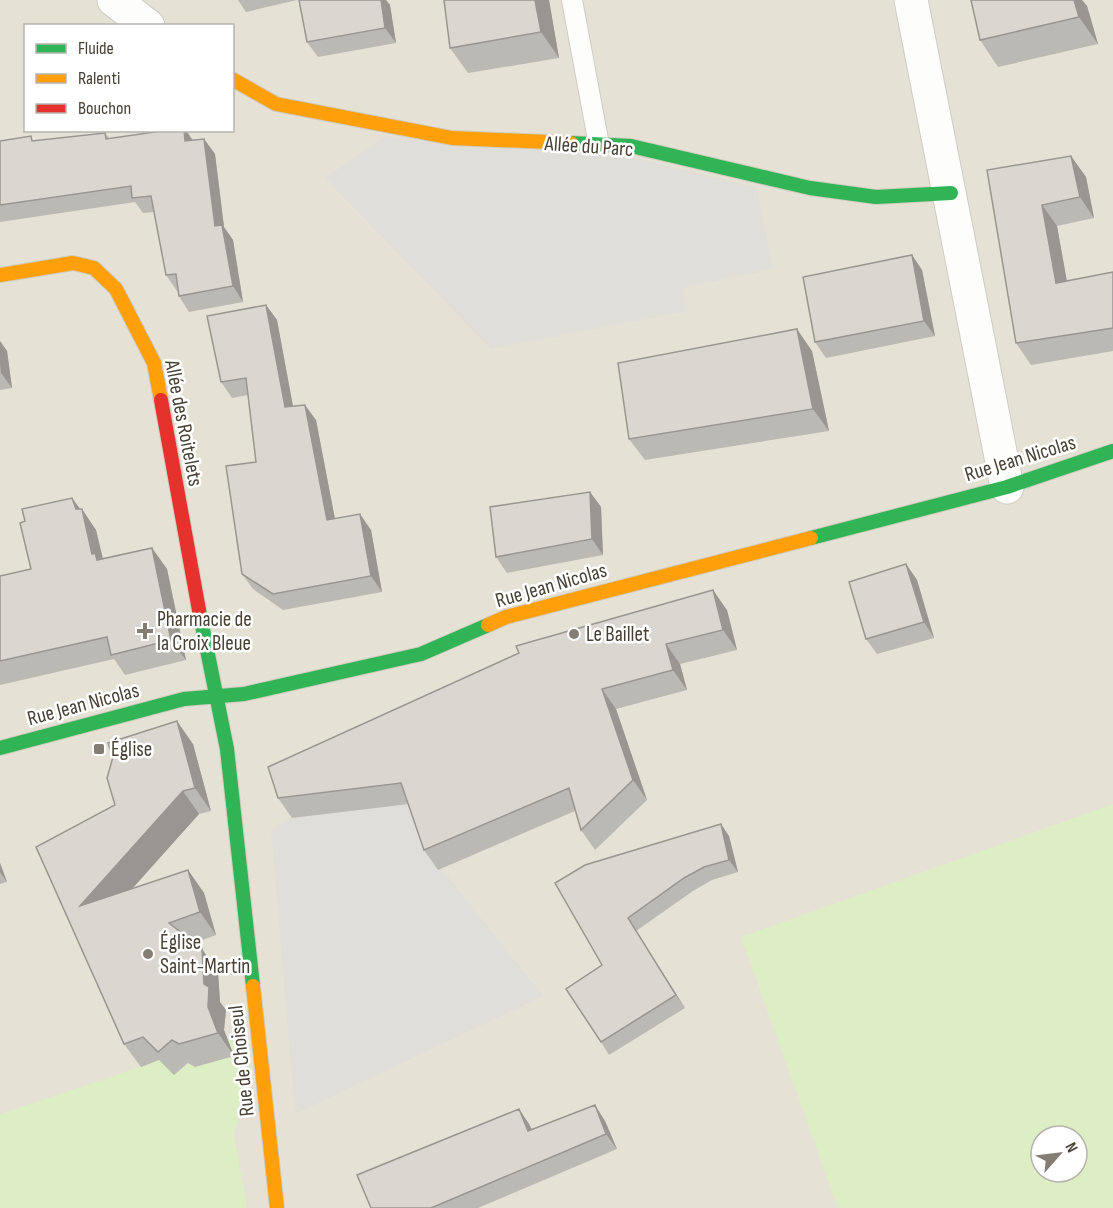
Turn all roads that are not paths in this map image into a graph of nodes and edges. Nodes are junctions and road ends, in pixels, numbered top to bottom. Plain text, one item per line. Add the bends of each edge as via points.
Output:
1 (114, 0) edge
2 (572, 0) edge
3 (911, 0) edge
4 (145, 24) edge
5 (234, 80) edge
6 (599, 145) junction
7 (951, 193) junction
8 (0, 275) edge
9 (1113, 451) edge
10 (1006, 487) junction
11 (214, 696) junction
12 (0, 748) edge
13 (277, 1208) edge

1 - 4 street
2 - 6 lane
3 - 7 street
5 - 6 street, Allée du Parc via 276,104 452,138
6 - 7 street, Allée du Parc via 631,147 810,188 876,197
7 - 10 street
8 - 11 street, Allée des Roitelets via 73,263 94,268 116,289 154,363
9 - 10 street, Rue Jean Nicolas
10 - 11 street, Rue Jean Nicolas via 506,617 421,654 244,694
11 - 12 street, Rue Jean Nicolas via 183,699
11 - 13 street, Rue de Choiseul via 227,749

